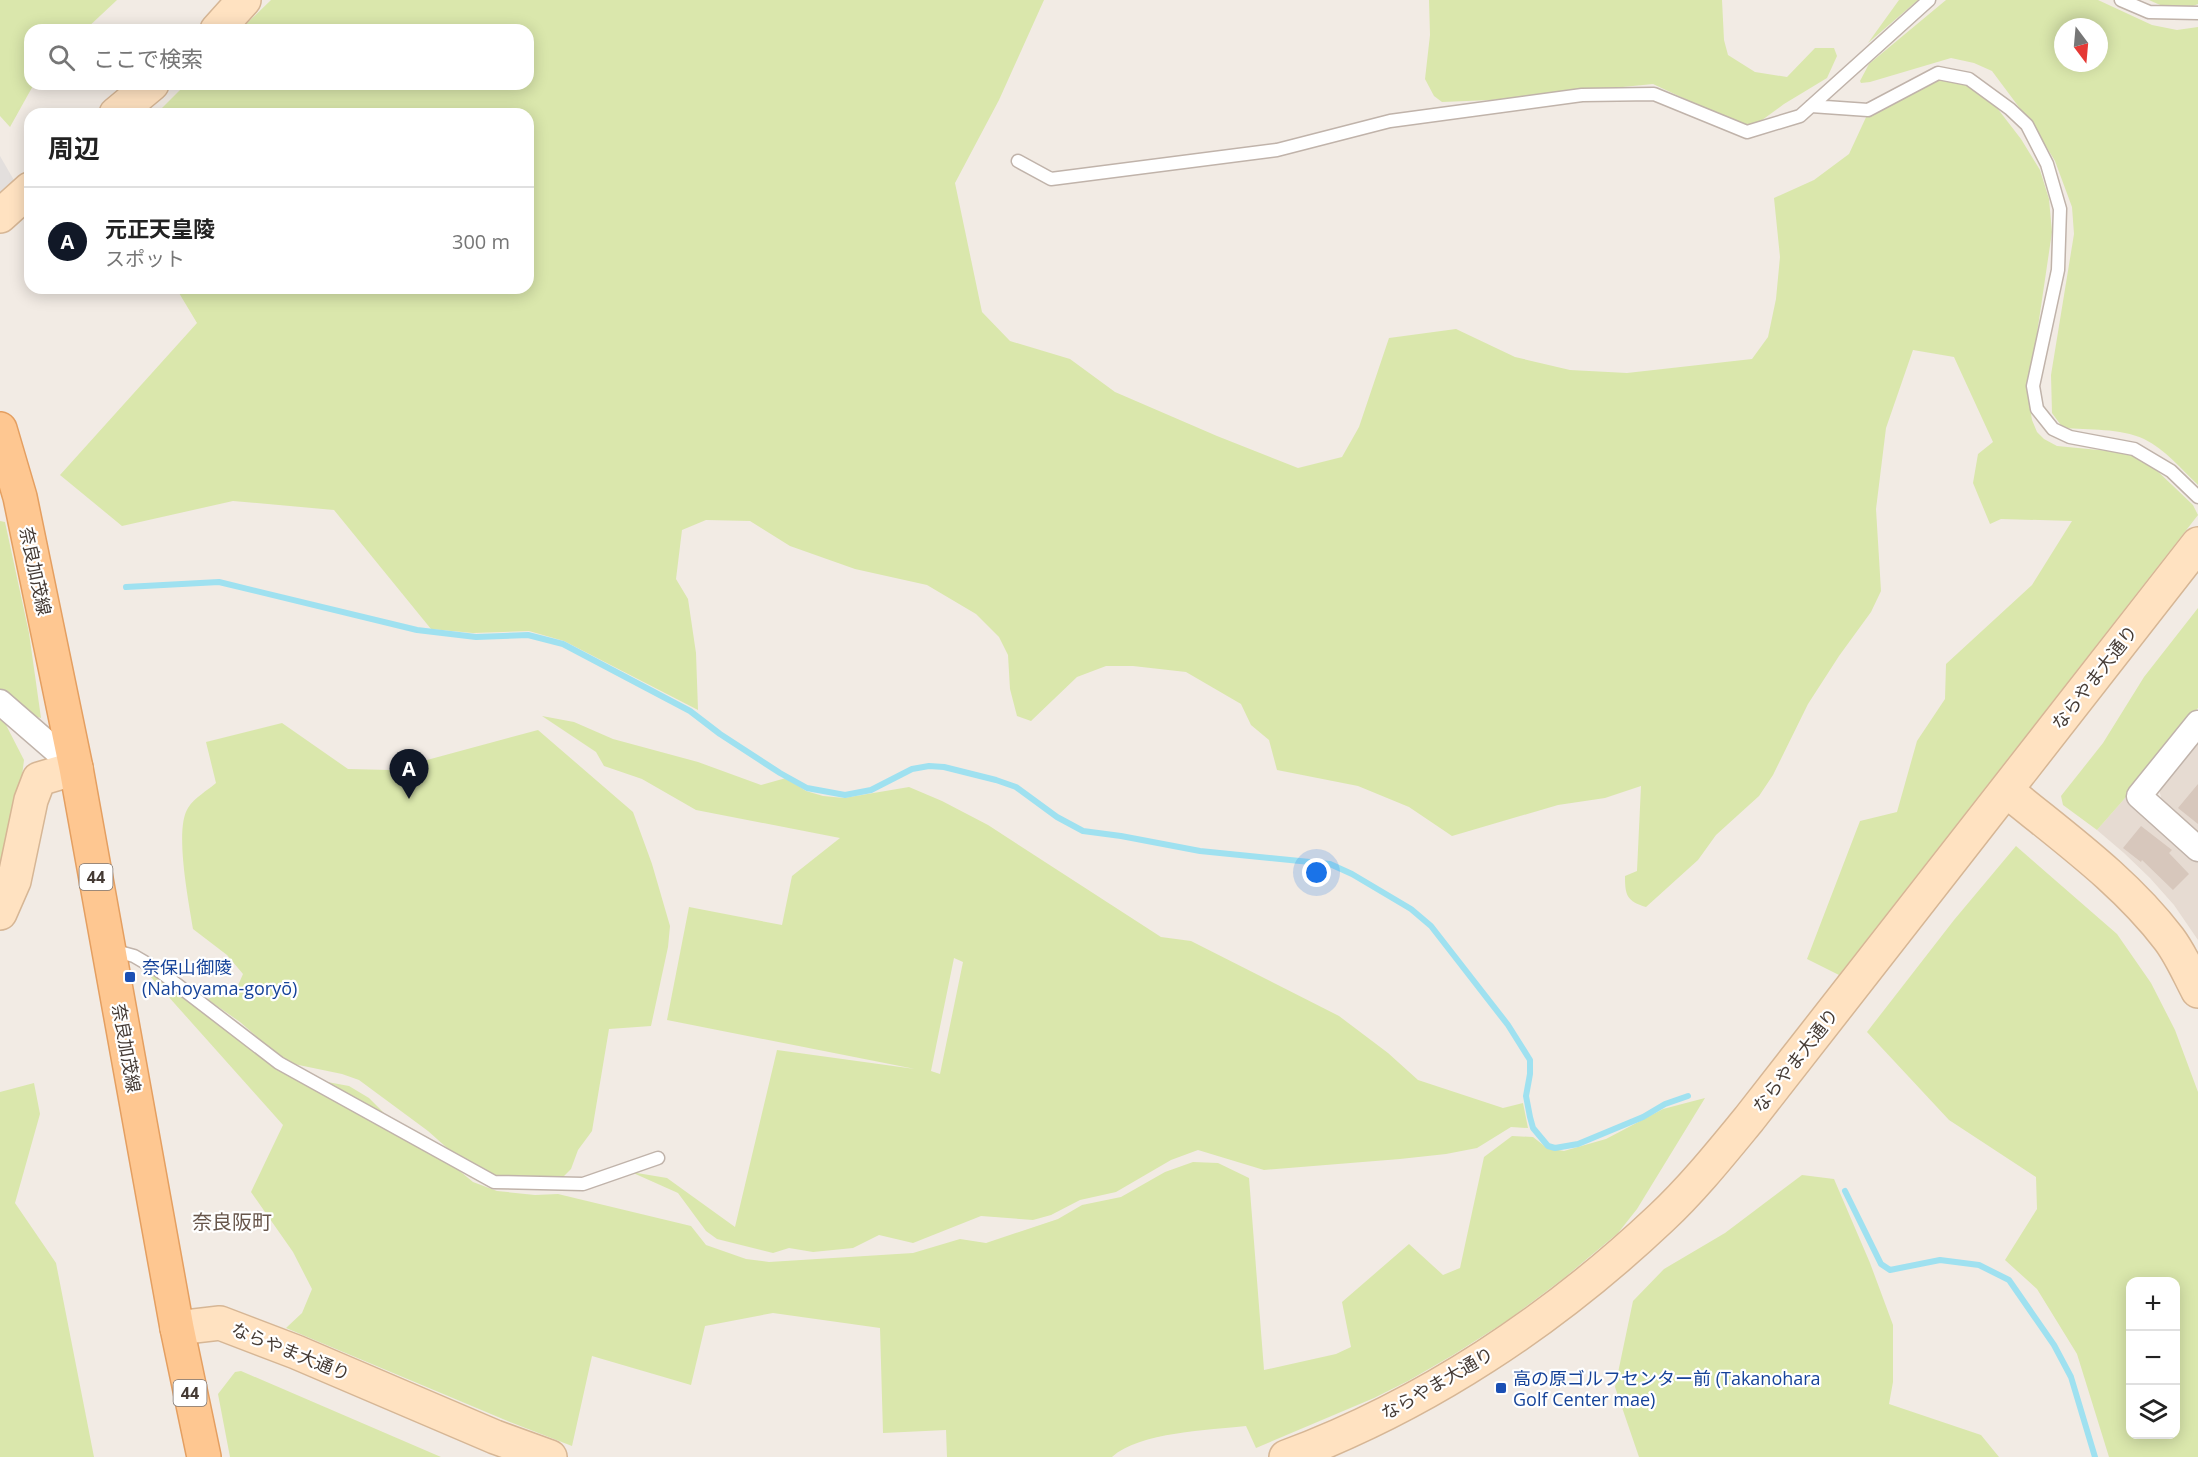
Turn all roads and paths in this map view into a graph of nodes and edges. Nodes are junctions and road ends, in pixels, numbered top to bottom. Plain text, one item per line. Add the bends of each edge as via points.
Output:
1 (244, 0) edge
2 (1929, 0) edge
3 (2121, 0) edge
4 (2198, 13) edge
5 (222, 24) edge
6 (145, 90) edge
7 (1811, 106) junction
8 (123, 108) edge
9 (1018, 161) dead end
10 (24, 194) edge
11 (0, 216) edge
12 (0, 429) edge
13 (2198, 497) edge
14 (2198, 544) edge
15 (2198, 579) edge
16 (0, 702) edge
17 (2198, 723) edge
18 (76, 768) junction
19 (2014, 797) junction
20 (2198, 849) edge
21 (0, 913) edge
22 (109, 949) junction
23 (2198, 991) edge
24 (658, 1158) dead end
25 (1716, 1175) junction
26 (177, 1328) junction
27 (204, 1457) edge
28 (490, 1457) edge
29 (550, 1457) edge
30 (1286, 1457) edge
31 (1336, 1457) edge

1 - 5 street
2 - 7 lane
3 - 4 lane via 2149,12
6 - 8 street
7 - 9 lane via 1800,116 1747,132 1654,94 1582,95 1390,121 1277,150 1051,179
7 - 13 lane via 1868,110 1938,73 1969,79 2027,125 2048,164 2060,209 2058,270 2033,386 2037,410 2053,429 2070,438 2134,449 2171,471
10 - 11 street
12 - 18 main road, 奈良加茂線 / 44 via 20,497
14 - 19 street, ならやま大通り
15 - 19 street, ならやま大通り
16 - 18 street
17 - 20 street via 2139,796
18 - 21 street via 39,779 14,881
18 - 22 main road, 奈良加茂線 / 44
19 - 23 street via 2099,865 2145,909 2170,941
19 - 25 street, ならやま大通り via 1843,1016 1749,1119
22 - 24 lane via 134,956 158,970 279,1063 494,1182 583,1184
22 - 26 main road, 奈良加茂線 / 44
25 - 30 street, ならやま大通り via 1547,1315 1506,1343 1421,1395
25 - 31 street, ならやま大通り via 1681,1227 1553,1335 1474,1387
26 - 27 main road, 奈良加茂線 / 44
26 - 28 street, ならやま大通り
26 - 29 street, ならやま大通り via 220,1323

